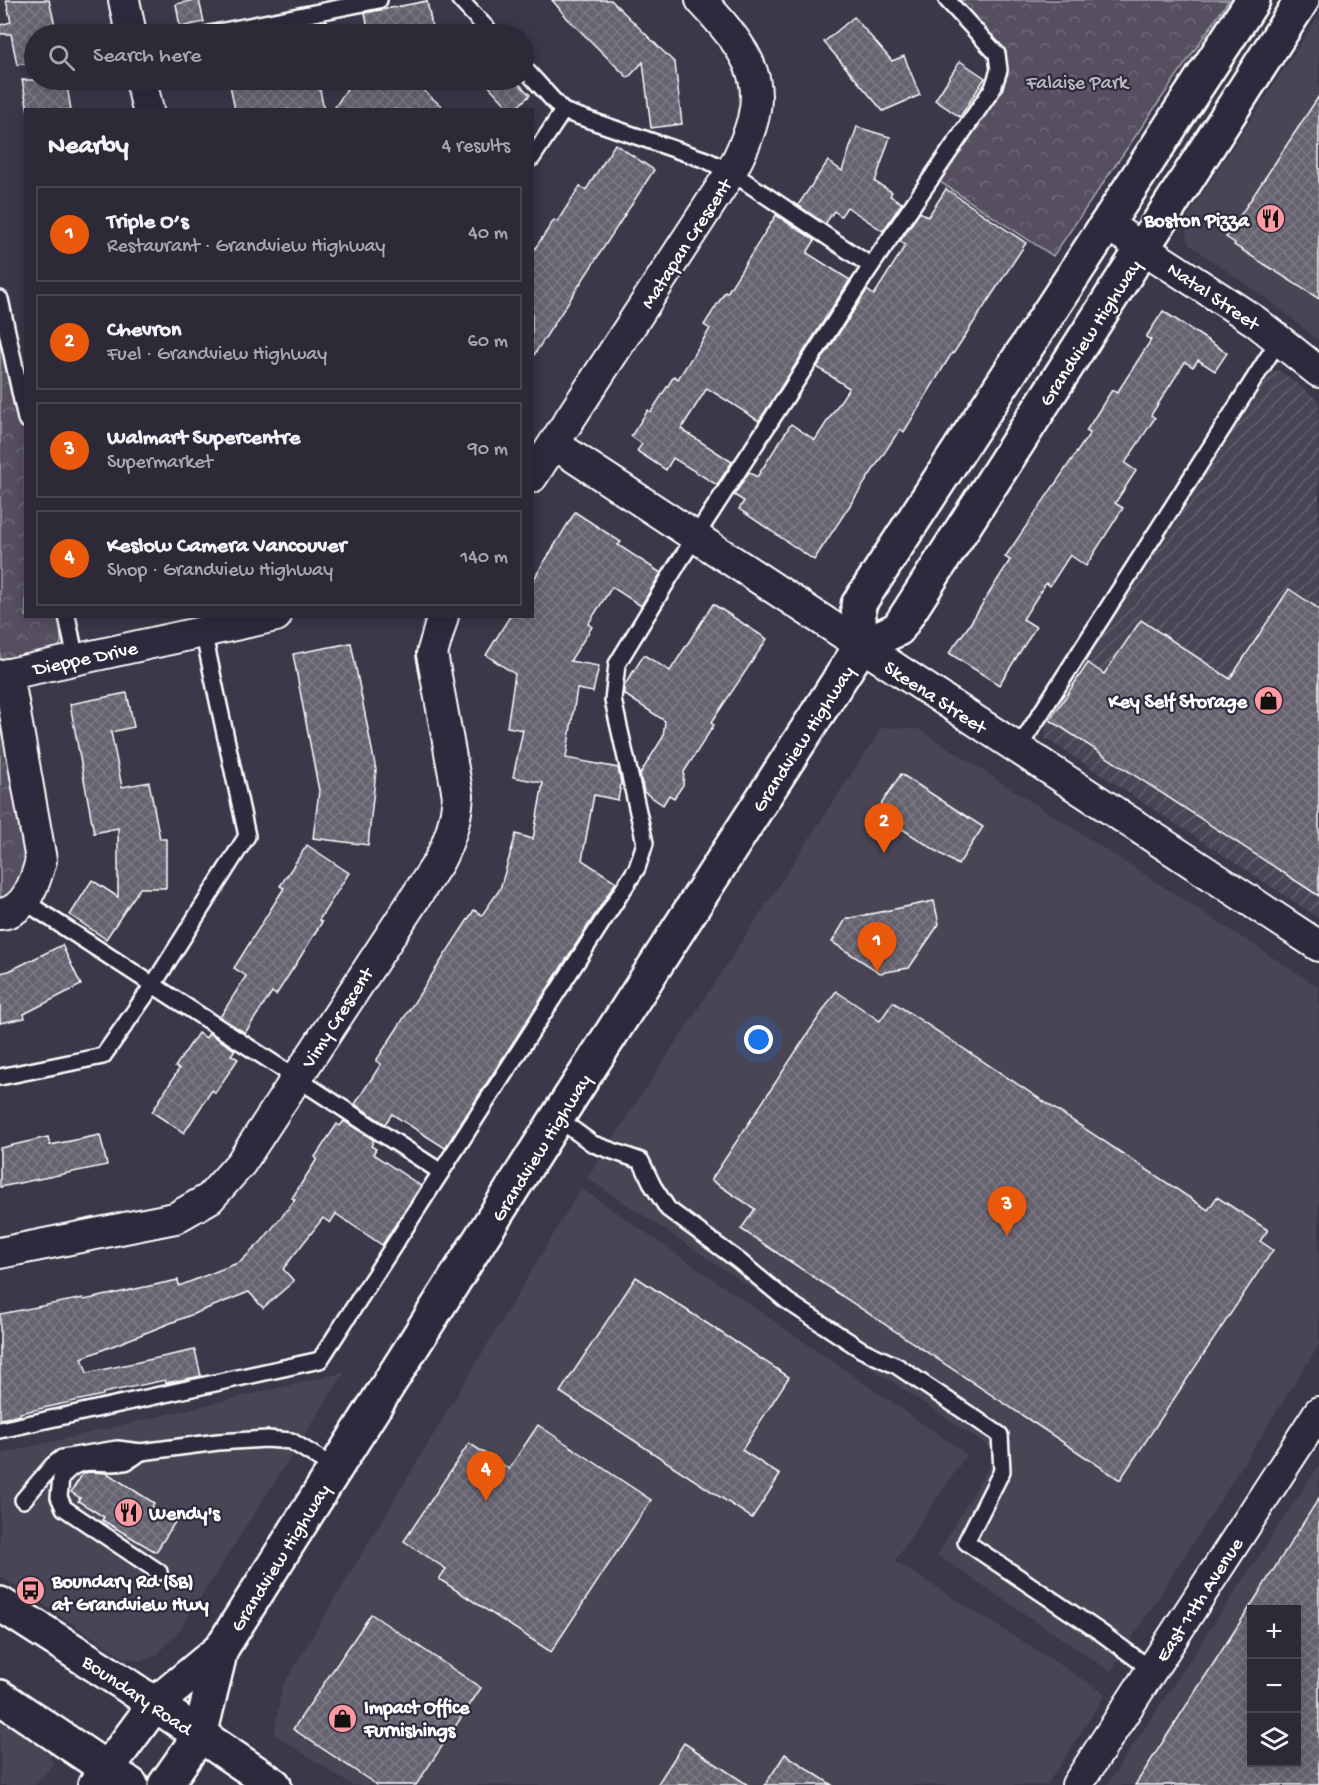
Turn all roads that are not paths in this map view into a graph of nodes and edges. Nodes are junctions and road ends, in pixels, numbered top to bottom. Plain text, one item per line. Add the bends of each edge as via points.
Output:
1 (124, 0) edge
2 (379, 0) edge
3 (460, 0) edge
4 (701, 0) edge
5 (947, 0) edge
6 (1253, 0) edge
7 (1302, 0) edge
8 (129, 24) edge
9 (259, 24) edge
10 (483, 24) edge
11 (534, 79) edge
12 (143, 90) edge
13 (148, 108) edge
14 (563, 111) junction
15 (534, 155) edge
16 (731, 171) junction
17 (1106, 224) junction
18 (1143, 248) junction
19 (871, 266) junction
20 (0, 299) edge
21 (1279, 340) junction
22 (1319, 372) edge
23 (24, 410) edge
24 (554, 444) junction
25 (534, 474) edge
26 (695, 537) junction
27 (68, 618) edge
28 (264, 618) edge
29 (442, 618) edge
30 (203, 631) junction
31 (861, 646) junction
32 (76, 660) junction
33 (4, 675) edge
34 (1018, 749) junction
35 (12, 907) edge
36 (1319, 946) edge
37 (153, 985) junction
38 (0, 1077) edge
39 (296, 1078) junction
40 (557, 1118) junction
41 (441, 1172) junction
42 (0, 1253) edge
43 (1319, 1412) edge
44 (0, 1430) edge
45 (141, 1452) junction
46 (335, 1468) junction
47 (23, 1500) dead end
48 (159, 1572) dead end
49 (0, 1604) edge
50 (221, 1649) junction
51 (1152, 1670) junction
52 (0, 1697) edge
53 (155, 1704) junction
54 (200, 1735) junction
55 (111, 1780) edge
56 (165, 1785) edge
57 (274, 1785) edge
58 (1077, 1785) edge

1 - 8 street
2 - 9 lane
3 - 10 lane
4 - 16 street, Matapan Crescent via 747,55 757,84 756,110 745,146
5 - 19 lane via 997,54 999,70 993,88
6 - 17 main road, Grandview Highway
7 - 18 main road, Grandview Highway
11 - 14 lane
12 - 13 street
14 - 15 lane
14 - 16 lane
16 - 19 lane
16 - 24 street, Matapan Crescent
17 - 18 street, Natal Street
17 - 31 main road, Grandview Highway via 858,605
18 - 21 street, Natal Street
18 - 31 main road, Grandview Highway via 898,629
19 - 26 lane
20 - 23 lane
21 - 22 street, Natal Street
21 - 34 lane
24 - 25 street, Matapan Crescent
24 - 26 street, Skeena Street
26 - 31 street, Skeena Street
26 - 41 lane via 617,664 613,700 645,843 637,868
27 - 32 lane
28 - 30 street, Dieppe Drive
29 - 39 street, Vimy Crescent via 432,654 458,796 452,833 438,863
30 - 32 street, Dieppe Drive
30 - 37 lane via 247,836
31 - 34 street, Skeena Street
31 - 40 main road, Grandview Highway
32 - 33 street, Dieppe Drive
33 - 35 street via 41,860 36,881
34 - 36 street, Skeena Street
35 - 37 lane
37 - 38 lane via 103,1056
37 - 39 lane
39 - 41 lane
39 - 42 street, Vimy Crescent via 241,1163 210,1198 175,1218
40 - 46 main road, Grandview Highway
40 - 51 lane via 593,1144 641,1161 668,1209 787,1301 862,1350 897,1366 1000,1436 1002,1471 966,1542
41 - 44 lane via 320,1360
43 - 51 street, East 11th Avenue
45 - 46 lane via 267,1439 291,1441
45 - 47 lane via 117,1449 62,1458
45 - 48 lane via 126,1462 87,1461 73,1466 61,1478 59,1497 64,1508
46 - 50 main road, Grandview Highway
49 - 53 main road, Boundary Road
50 - 53 main road, Grandview Highway
50 - 54 main road, Grandview Highway
51 - 58 street, East 11th Avenue
52 - 55 main road
53 - 54 main road, Boundary Road
53 - 55 main road, Grandview Highway
54 - 56 main road, Grandview Highway
54 - 57 main road, Boundary Road

